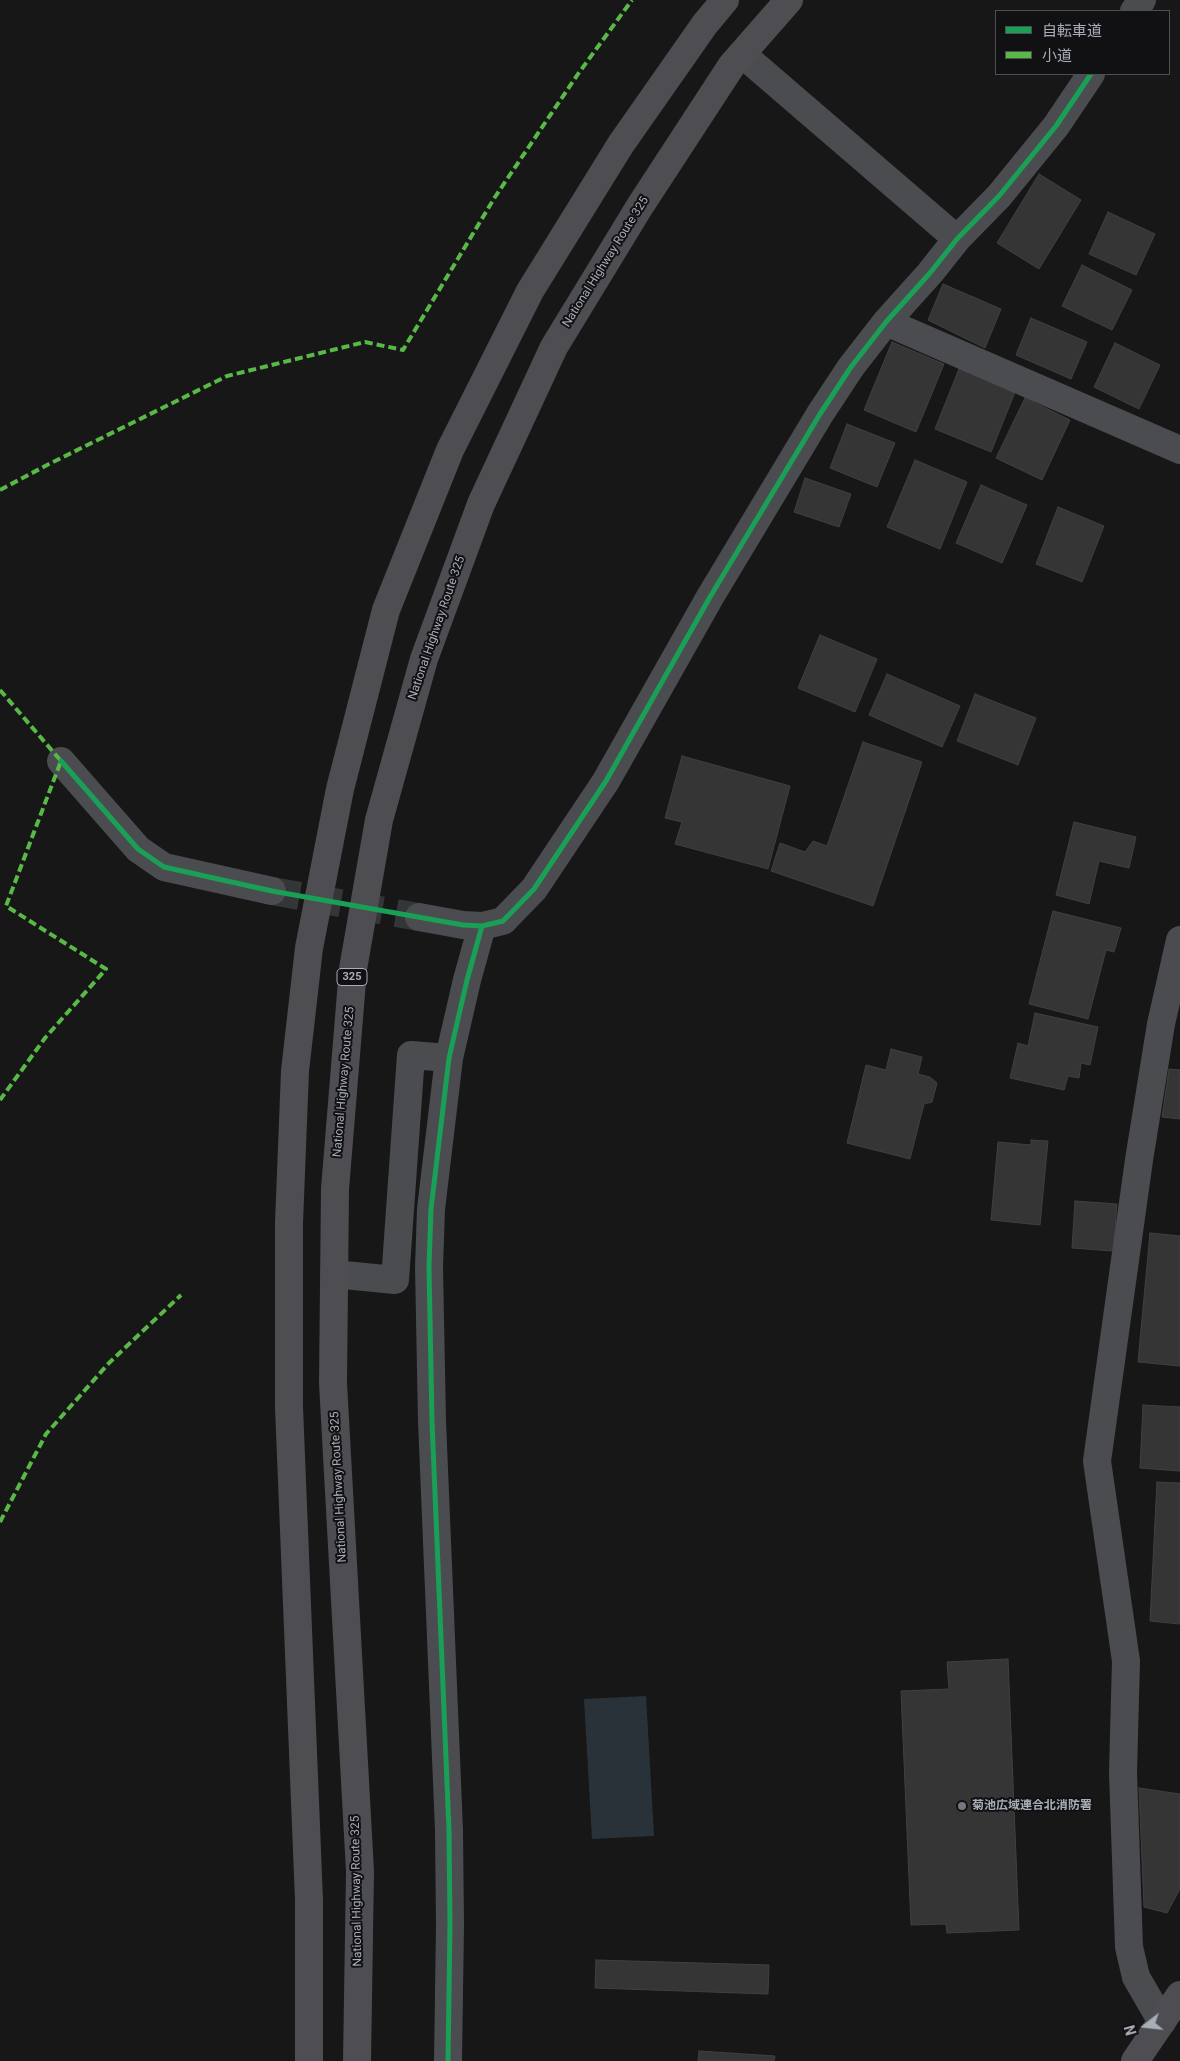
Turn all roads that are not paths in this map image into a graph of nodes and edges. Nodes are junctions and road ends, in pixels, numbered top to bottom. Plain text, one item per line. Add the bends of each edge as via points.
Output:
1 (725, 0) edge
2 (789, 0) edge
3 (742, 54) junction
4 (1090, 75) edge
5 (957, 239) junction
6 (886, 322) junction
7 (1180, 450) edge
8 (61, 761) dead end
9 (272, 891) tunnel mouth
10 (419, 917) tunnel mouth
11 (482, 926) junction
12 (1180, 940) edge
13 (1171, 1026) edge
14 (449, 1058) junction
15 (334, 1274) junction
16 (1180, 1995) edge
17 (1162, 2022) junction
18 (309, 2061) edge
19 (357, 2061) edge
20 (448, 2061) edge
21 (1135, 2061) edge

1 - 18 highway via 621,144 535,283 450,450 386,610 340,789 310,948 295,1071 289,1223 289,1407 309,1900
2 - 3 highway, National Highway Route 325 / 325
3 - 5 street
3 - 15 highway, National Highway Route 325 / 325 via 640,206 554,347 480,504 424,660 379,820 353,969 335,1189
4 - 5 street via 1056,126 999,196
5 - 6 street
6 - 7 street
6 - 11 street via 820,414 710,597 606,781 562,848 534,889 503,921
8 - 9 street via 138,849 164,867
10 - 11 street
11 - 14 street
12 - 13 street
13 - 17 street via 1123,1268 1097,1461 1126,1661 1123,1772 1129,1947 1136,1977
14 - 15 street via 411,1055 395,1280
14 - 20 street via 431,1209 429,1267 449,1830
15 - 19 highway, National Highway Route 325 / 325 via 333,1383 360,1871
16 - 17 highway
17 - 21 highway

